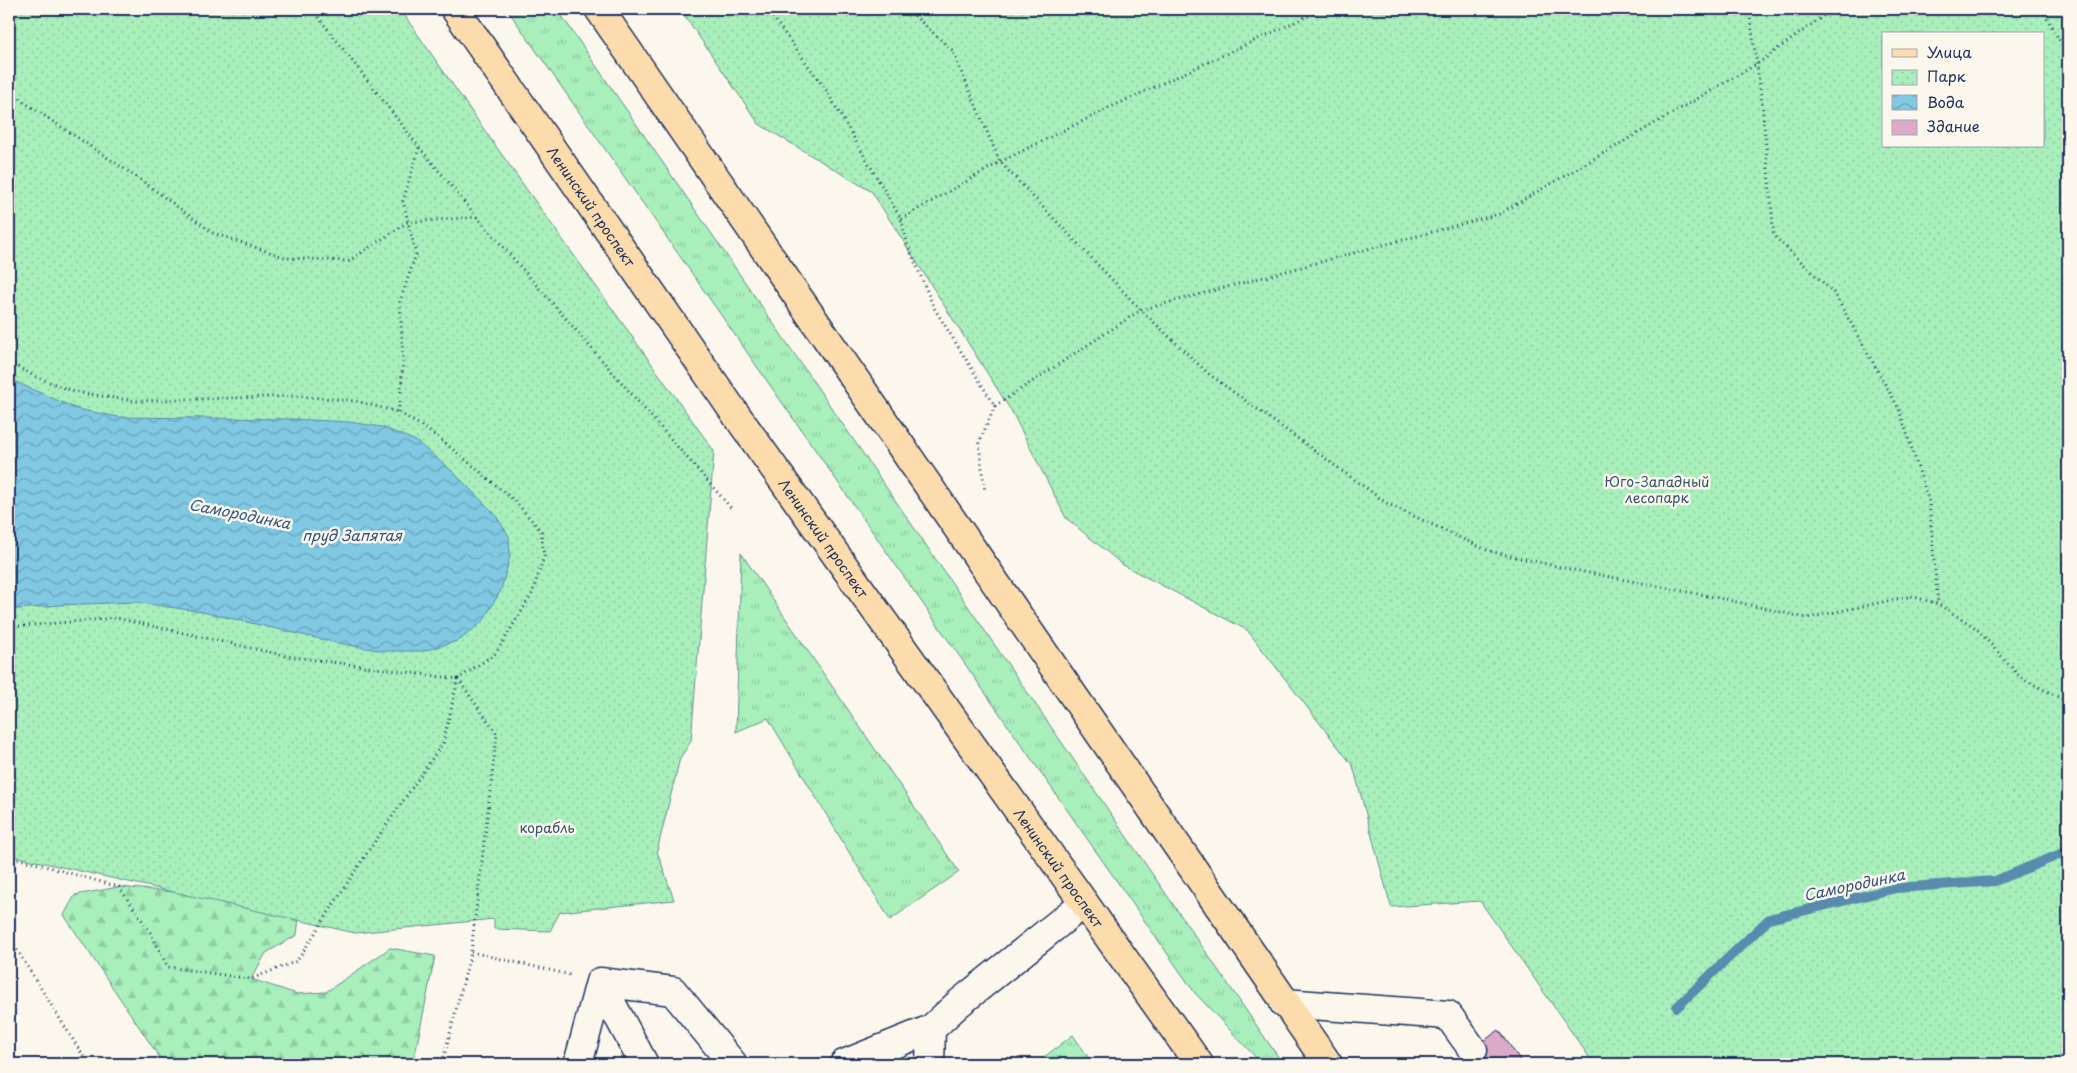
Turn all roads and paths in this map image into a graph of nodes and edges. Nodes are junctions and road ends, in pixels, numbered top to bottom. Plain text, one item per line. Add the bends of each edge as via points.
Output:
1 (312, 9) edge
2 (455, 9) edge
3 (599, 9) edge
4 (767, 9) edge
5 (907, 9) edge
6 (1323, 9) edge
7 (1749, 9) edge
8 (1833, 9) edge
9 (2042, 9) edge
10 (2068, 56) edge
11 (1756, 64) junction
12 (9, 88) edge
13 (419, 147) junction
14 (1000, 162) junction
15 (477, 217) junction
16 (901, 219) junction
17 (408, 222) junction
18 (1141, 310) junction
19 (9, 362) edge
20 (995, 406) junction
21 (398, 412) junction
22 (985, 492) dead end
23 (731, 508) dead end
24 (1938, 604) junction
25 (9, 627) edge
26 (458, 679) junction
27 (2068, 702) edge
28 (9, 859) edge
29 (1084, 903) junction
30 (9, 937) edge
31 (471, 952) junction
32 (600, 982) junction
33 (1284, 1003) junction
34 (931, 1029) junction
35 (1472, 1050) dead end
36 (88, 1064) edge
37 (442, 1064) edge
38 (578, 1064) edge
39 (644, 1064) edge
40 (733, 1064) edge
41 (844, 1064) edge
42 (930, 1064) edge
43 (1199, 1064) edge
44 (1328, 1064) edge

1 - 13 path
2 - 29 main road, Ленинский проспект via 732,409
3 - 33 main road
4 - 16 path via 826,90
5 - 14 path via 952,50
6 - 14 path
7 - 11 path
8 - 11 path
9 - 10 path
11 - 18 path via 1499,214
11 - 24 path via 1774,236 1834,293 1899,409 1929,502
12 - 17 path via 24,102 141,180 213,234 287,258 349,261
13 - 15 path
13 - 17 path via 402,201
14 - 16 path
14 - 18 path
15 - 17 path
15 - 23 path
16 - 20 path via 907,243 934,308
17 - 21 path via 416,254 400,302 403,362
18 - 20 path
18 - 24 path via 1210,375 1388,504 1489,551 1807,618 1911,596
19 - 21 path via 75,392 135,401 298,396 356,401
20 - 22 path via 979,443
21 - 26 path via 443,441 516,502 541,531 544,556 532,594 496,653
24 - 27 path via 1976,628 2021,678
25 - 26 path via 116,618 287,656
26 - 28 path via 444,743 296,961 251,979 168,967 149,930 119,887 20,859
26 - 31 path via 497,734
29 - 34 lane
29 - 43 main road, Ленинский проспект
30 - 36 path
31 - 32 path
31 - 37 path
32 - 38 lane
32 - 39 lane
32 - 40 lane via 673,992
33 - 35 lane via 1448,1015
33 - 44 main road
34 - 41 lane
34 - 42 lane

